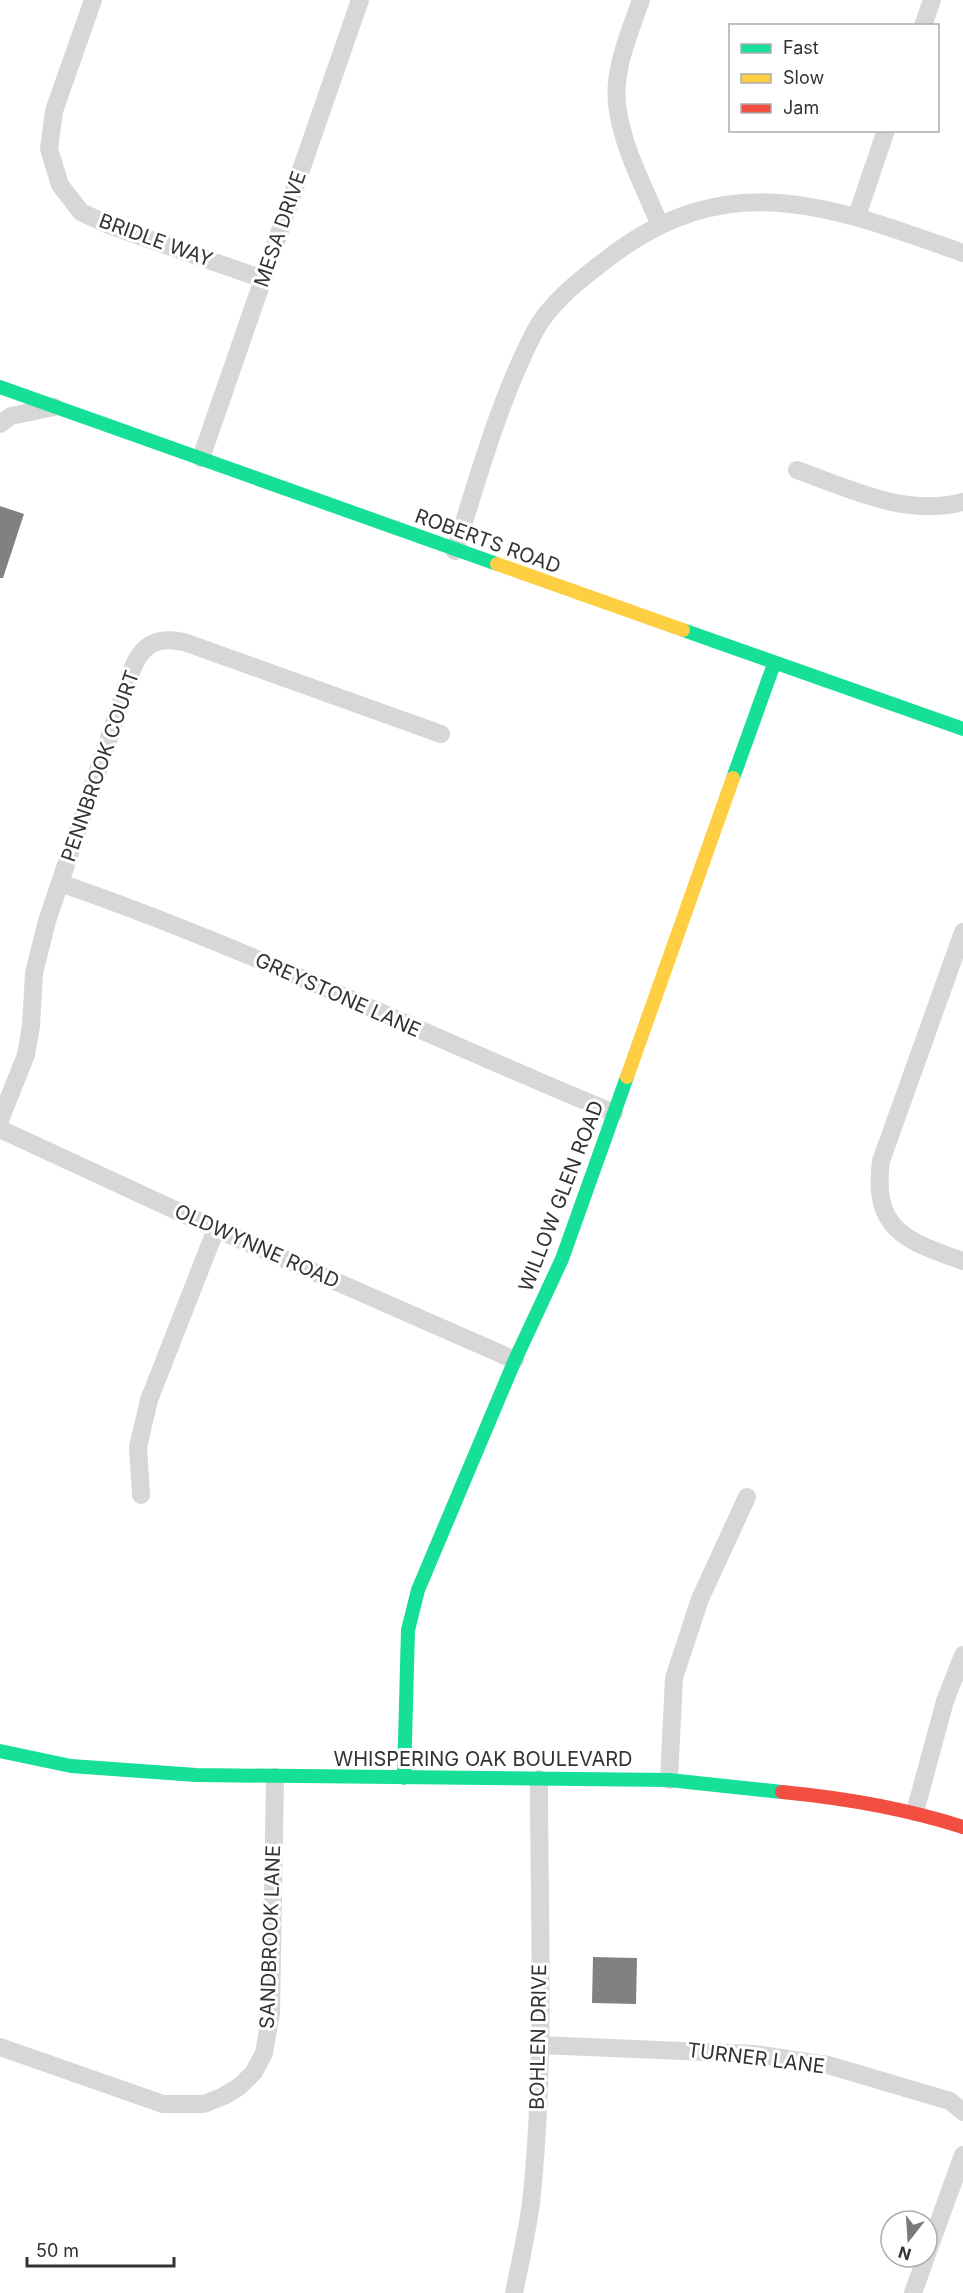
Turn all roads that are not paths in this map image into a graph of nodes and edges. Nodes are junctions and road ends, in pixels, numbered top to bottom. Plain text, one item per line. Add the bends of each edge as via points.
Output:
1 (93, 0) edge
2 (360, 0) edge
3 (641, 0) edge
4 (932, 0) edge
5 (924, 24) edge
6 (885, 132) edge
7 (857, 216) junction
8 (659, 223) junction
9 (963, 253) edge
10 (262, 279) junction
11 (0, 387) edge
12 (54, 406) junction
13 (0, 424) edge
14 (201, 458) junction
15 (797, 470) dead end
16 (963, 502) edge
17 (455, 551) junction
18 (774, 664) junction
19 (963, 729) edge
20 (441, 734) dead end
21 (60, 883) junction
22 (963, 932) edge
23 (614, 1113) junction
24 (0, 1120) edge
25 (0, 1129) edge
26 (216, 1229) junction
27 (963, 1261) edge
28 (515, 1360) junction
29 (141, 1495) dead end
30 (747, 1497) dead end
31 (963, 1655) edge
32 (0, 1750) edge
33 (275, 1777) junction
34 (404, 1778) junction
35 (539, 1779) junction
36 (669, 1780) junction
37 (915, 1812) junction
38 (963, 1827) edge
39 (539, 2045) junction
40 (0, 2047) edge
41 (963, 2112) edge
42 (963, 2155) edge
43 (939, 2220) edge
44 (921, 2269) edge
45 (514, 2293) edge
46 (913, 2293) edge

1 - 10 street, BRIDLE WAY via 54,111 50,149 60,185 81,212 111,226
2 - 10 street, MESA DRIVE
3 - 8 street via 621,62 617,111 631,158
4 - 5 street
6 - 7 street
7 - 8 street via 809,204 757,201 703,209
7 - 9 street
8 - 17 street via 570,287 535,331 513,382
10 - 14 street, MESA DRIVE
11 - 12 street, ROBERTS ROAD
12 - 13 street via 11,416
12 - 14 street, ROBERTS ROAD
14 - 17 street, ROBERTS ROAD
15 - 16 street via 878,500 924,507
17 - 18 street, ROBERTS ROAD
18 - 19 street, ROBERTS ROAD
18 - 23 street, WILLOW GLEN ROAD
20 - 21 street, PENNBROOK COURT via 184,642 168,639 151,643 138,654
21 - 23 street, GREYSTONE LANE via 158,918
21 - 24 street, PENNBROOK COURT via 34,973 26,1055
22 - 27 street via 881,1161 878,1186 883,1210 899,1233 922,1247
23 - 28 street, WILLOW GLEN ROAD via 562,1259
25 - 26 street, OLDWYNNE ROAD
26 - 28 street, OLDWYNNE ROAD
26 - 29 street via 149,1400 138,1447
28 - 34 street, WILLOW GLEN ROAD via 418,1590 408,1630
30 - 36 street via 700,1599 674,1678
31 - 37 street via 945,1701
32 - 33 street, WHISPERING OAK BOULEVARD via 71,1766
33 - 34 street, WHISPERING OAK BOULEVARD
33 - 40 street, SANDBROOK LANE via 271,2013 264,2053 255,2072 224,2097 204,2104 163,2104
34 - 35 street, WHISPERING OAK BOULEVARD
35 - 36 street, WHISPERING OAK BOULEVARD
35 - 39 street, BOHLEN DRIVE
36 - 37 street, WHISPERING OAK BOULEVARD via 834,1797
37 - 38 street, WHISPERING OAK BOULEVARD
39 - 41 street, TURNER LANE via 766,2055 839,2069 950,2101
39 - 45 street, BOHLEN DRIVE via 531,2205
42 - 43 street
44 - 46 street

